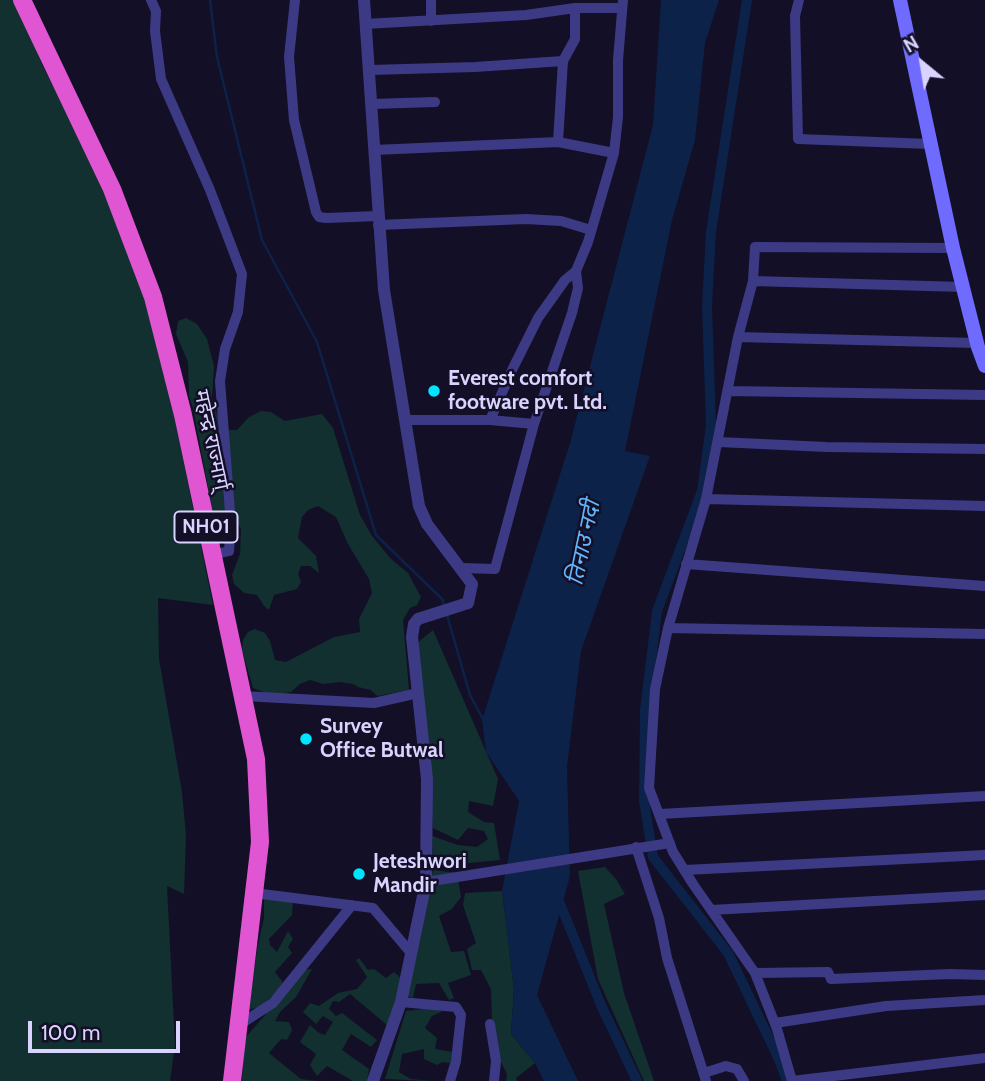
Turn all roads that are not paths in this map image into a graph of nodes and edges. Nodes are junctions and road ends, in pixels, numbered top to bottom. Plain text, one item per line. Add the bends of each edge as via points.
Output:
1 (22, 0) edge
2 (151, 0) edge
3 (295, 0) edge
4 (364, 0) edge
5 (431, 0) edge
6 (799, 0) edge
7 (900, 0) edge
8 (622, 4) edge
9 (575, 8) junction
10 (431, 20) junction
11 (365, 24) junction
12 (563, 61) junction
13 (369, 70) junction
14 (435, 102) dead end
15 (372, 104) junction
16 (558, 142) junction
17 (930, 144) junction
18 (374, 150) junction
19 (614, 153) junction
20 (378, 221) junction
21 (591, 230) junction
22 (953, 248) junction
23 (576, 271) junction
24 (753, 282) junction
25 (963, 287) junction
26 (738, 337) junction
27 (977, 343) junction
28 (985, 366) edge
29 (729, 391) junction
30 (985, 395) edge
31 (406, 420) junction
32 (490, 420) junction
33 (534, 424) junction
34 (719, 442) junction
35 (985, 449) edge
36 (706, 499) junction
37 (985, 506) edge
38 (212, 555) junction
39 (686, 564) junction
40 (461, 568) junction
41 (985, 586) edge
42 (668, 628) junction
43 (985, 634) edge
44 (418, 693) junction
45 (243, 696) junction
46 (985, 796) edge
47 (660, 814) junction
48 (670, 843) junction
49 (636, 847) junction
50 (985, 855) edge
51 (685, 870) junction
52 (426, 882) junction
53 (254, 893) junction
54 (985, 895) edge
55 (352, 905) junction
56 (711, 910) junction
57 (411, 953) junction
58 (755, 973) junction
59 (985, 975) edge
60 (985, 1000) edge
61 (401, 1002) junction
62 (775, 1023) junction
63 (490, 1024) dead end
64 (239, 1025) junction
65 (985, 1058) edge
66 (705, 1077) edge
67 (232, 1081) edge
68 (373, 1081) edge
69 (450, 1081) edge
70 (494, 1081) edge
71 (744, 1081) edge
72 (792, 1081) edge

1 - 38 highway, महेन्द्र राज्मार्ग् / NH01 via 113,189 153,297
2 - 38 street via 156,11 161,79 242,274 238,312 220,381 229,551
3 - 20 street via 289,57 294,120 316,212 319,217
4 - 11 street
5 - 10 street
6 - 17 street via 795,16 798,139
7 - 17 main road
8 - 9 street
8 - 19 street
9 - 10 street
9 - 12 street via 575,40
10 - 11 street
11 - 13 street
12 - 13 street
12 - 16 street
13 - 15 street
14 - 15 street
15 - 18 street
16 - 18 street
16 - 19 street
17 - 22 main road
18 - 20 street
19 - 21 street
20 - 21 street via 526,219 561,221
20 - 31 street via 384,290
21 - 23 street
22 - 24 street via 755,247
22 - 25 main road
23 - 32 street via 538,318
23 - 33 street via 578,288 572,313
24 - 25 street
24 - 26 street
25 - 27 main road
26 - 27 street
26 - 29 street
27 - 28 main road
29 - 30 street
29 - 34 street
31 - 32 street
31 - 40 street via 419,506
32 - 33 street
33 - 40 street via 495,569
34 - 35 street
34 - 36 street
36 - 37 street
36 - 39 street
38 - 45 highway, महेन्द्र राज्मार्ग् / NH01
39 - 41 street
39 - 42 street
40 - 44 street via 472,584 468,603 414,624
42 - 43 street
42 - 47 street via 651,731 649,788
44 - 45 street via 374,703
44 - 52 street via 427,779
45 - 53 highway, महेन्द्र राज्मार्ग् / NH01 via 256,758 260,842
46 - 47 street
47 - 48 street
48 - 49 street
48 - 51 street
49 - 52 street
49 - 66 street
50 - 51 street
51 - 56 street
52 - 57 street
53 - 55 street
53 - 64 highway, महेन्द्र राज्मार्ग् / NH01
54 - 56 street
55 - 57 street via 373,908
55 - 64 street via 273,1003
56 - 58 street
57 - 61 street
58 - 59 street via 828,972 831,979
58 - 62 street
60 - 62 street via 886,1006
61 - 68 street
61 - 69 street via 456,1007 461,1015
62 - 72 street
63 - 70 street
64 - 67 highway, महेन्द्र राज्मार्ग् / NH01
65 - 72 street
66 - 71 street via 726,1066 737,1069

